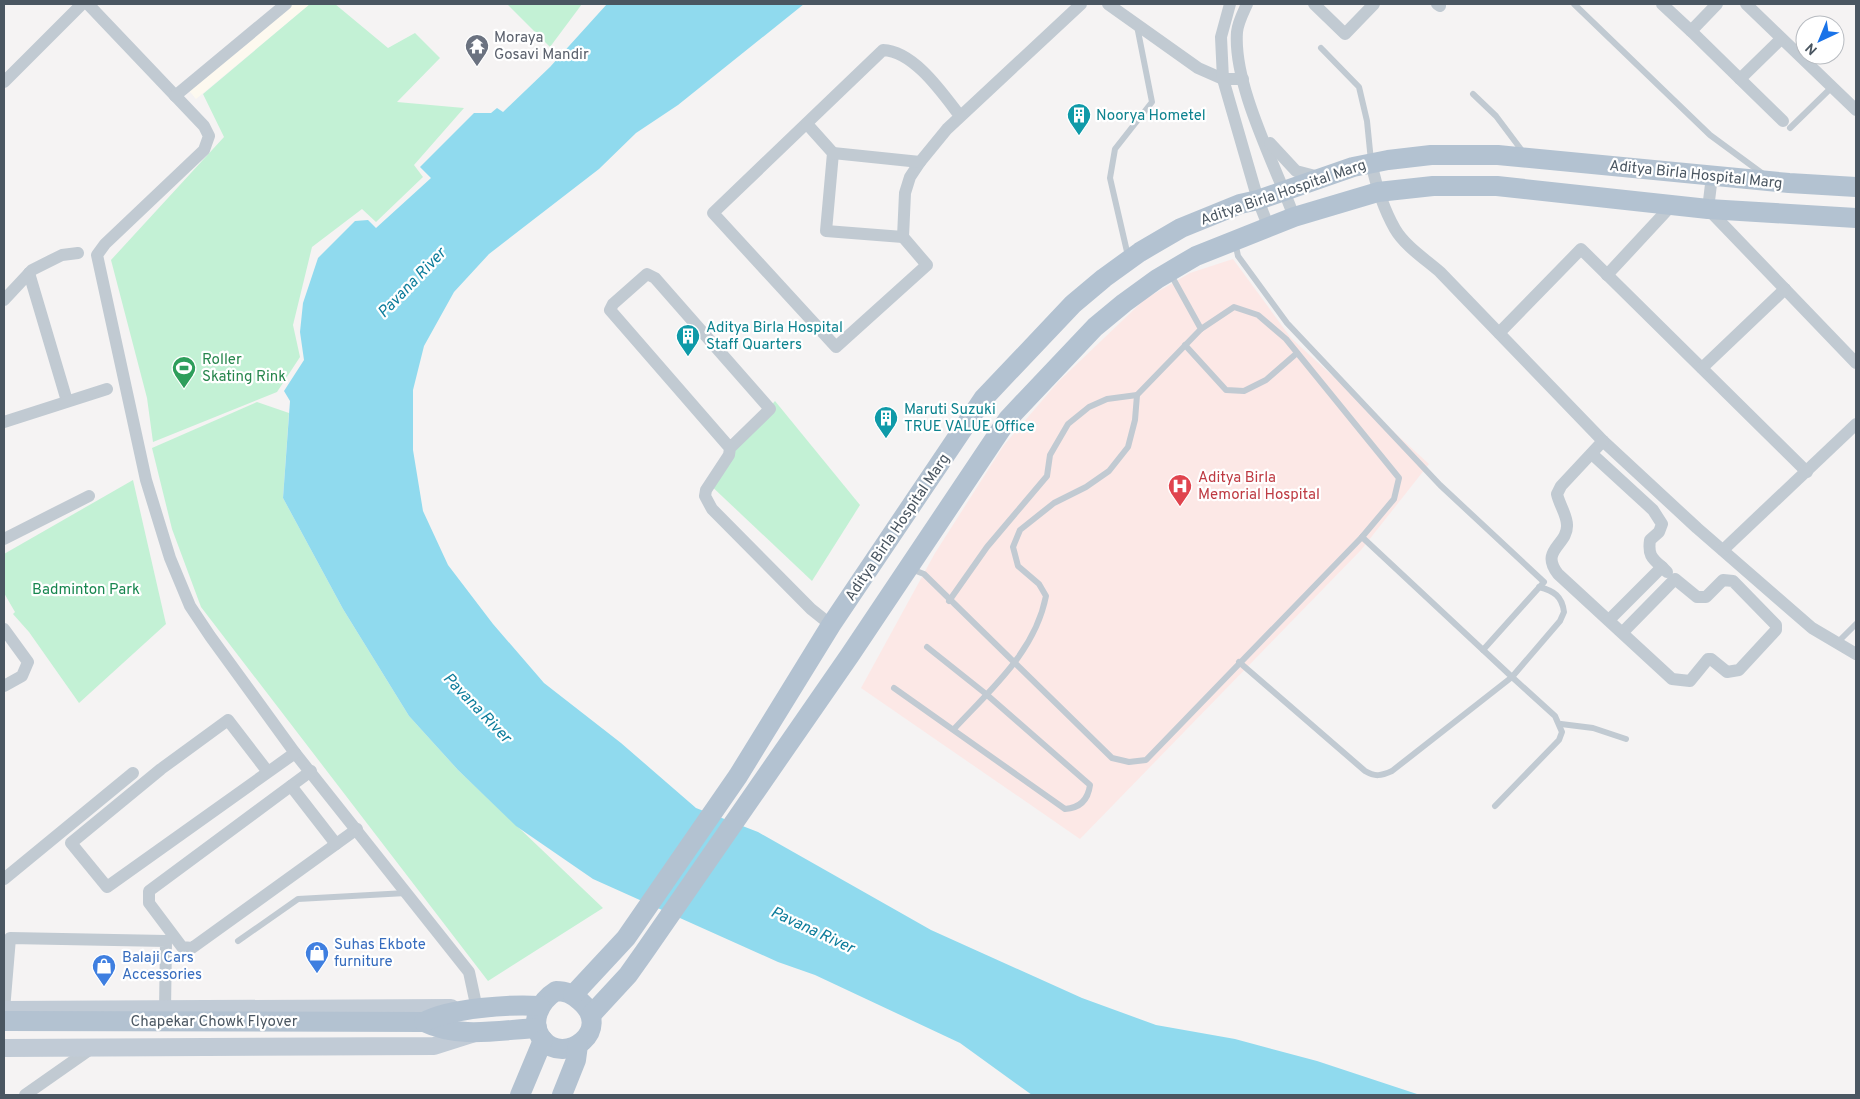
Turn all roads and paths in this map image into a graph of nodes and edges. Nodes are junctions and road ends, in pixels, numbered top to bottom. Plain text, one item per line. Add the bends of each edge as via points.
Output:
1 (82, 4) edge
2 (88, 4) edge
3 (286, 4) edge
4 (1082, 4) edge
5 (1108, 4) edge
6 (1230, 4) edge
7 (1247, 4) edge
8 (1314, 4) edge
9 (1374, 4) edge
10 (1574, 4) edge
11 (1662, 4) edge
12 (1717, 4) edge
13 (1746, 4) edge
14 (1137, 24) junction
15 (1690, 32) junction
16 (1781, 39) junction
17 (1321, 48) dead end
18 (1223, 79) junction
19 (1740, 79) junction
20 (1243, 80) junction
21 (4, 82) edge
22 (1832, 87) junction
23 (1473, 94) dead end
24 (175, 96) junction
25 (1856, 110) edge
26 (960, 116) junction
27 (807, 124) junction
28 (1786, 124) joint
29 (1261, 131) junction
30 (832, 153) junction
31 (1526, 157) junction
32 (920, 162) junction
33 (1371, 162) junction
34 (1712, 176) junction
35 (1321, 177) junction
36 (1774, 182) junction
37 (1856, 187) edge
38 (1284, 189) junction
39 (1378, 192) junction
40 (1258, 200) junction
41 (1672, 205) junction
42 (1708, 209) junction
43 (1294, 217) junction
44 (1856, 218) edge
45 (1269, 228) junction
46 (904, 238) junction
47 (1235, 240) junction
48 (78, 253) dead end
49 (1129, 260) junction
50 (1169, 272) junction
51 (29, 273) junction
52 (1607, 275) junction
53 (1785, 289) junction
54 (4, 300) edge
55 (1201, 329) junction
56 (1499, 333) junction
57 (1185, 345) junction
58 (1297, 353) junction
59 (1856, 363) edge
60 (1702, 368) junction
61 (107, 389) dead end
62 (1137, 395) junction
63 (67, 401) junction
64 (4, 422) edge
65 (1856, 424) edge
66 (1604, 441) junction
67 (730, 448) junction
68 (1592, 454) junction
69 (1808, 472) junction
70 (89, 496) dead end
71 (1362, 537) junction
72 (4, 539) edge
73 (1723, 550) junction
74 (1662, 567) junction
75 (910, 568) junction
76 (1675, 579) junction
77 (1539, 588) junction
78 (949, 601) junction
79 (1608, 620) junction
80 (1856, 624) edge
81 (831, 625) junction
82 (4, 628) edge
83 (1622, 633) junction
84 (1837, 643) junction
85 (927, 648) dead end
86 (1482, 650) junction
87 (1856, 654) edge
88 (1239, 662) junction
89 (1016, 664) junction
90 (1512, 677) junction
91 (4, 686) edge
92 (894, 688) dead end
93 (986, 694) junction
94 (1561, 724) junction
95 (954, 729) junction
96 (1626, 740) dead end
97 (295, 753) junction
98 (752, 754) junction
99 (772, 767) junction
100 (312, 771) junction
101 (268, 772) junction
102 (133, 773) dead end
103 (291, 786) junction
104 (1495, 806) dead end
105 (357, 829) junction
106 (336, 844) junction
107 (4, 879) edge
108 (407, 893) junction
109 (238, 941) dead end
110 (573, 995) junction
111 (540, 1006) junction
112 (4, 1010) edge
113 (165, 1010) junction
114 (472, 1010) junction
115 (591, 1014) junction
116 (4, 1021) edge
117 (424, 1022) junction
118 (475, 1033) junction
119 (540, 1034) junction
120 (578, 1045) junction
121 (4, 1048) edge
122 (92, 1048) junction
123 (25, 1095) edge
124 (520, 1095) edge
125 (562, 1095) edge

1 - 21 street
2 - 24 street
3 - 24 street
4 - 26 street
5 - 14 street
6 - 18 street via 1221,37
7 - 20 street via 1237,33
8 - 9 street via 1345,34
10 - 36 lane via 1710,135
11 - 15 street
12 - 15 street
13 - 16 street
14 - 18 street via 1198,68
14 - 49 lane via 1152,102 1115,149 1110,178
15 - 19 street
16 - 19 street
16 - 22 street
17 - 33 lane via 1359,86
18 - 20 street
18 - 40 street
19 - 28 street
20 - 29 street
22 - 25 street
22 - 28 lane
23 - 31 lane via 1496,116
24 - 97 street via 207,131 208,146 105,244 98,255 146,480 170,558 190,606
26 - 27 street via 932,80 910,61 896,51 883,50
26 - 32 street
27 - 30 street
27 - 46 street via 712,214 836,347 927,265
29 - 35 street via 1296,171
29 - 38 street
30 - 32 street
30 - 46 street via 826,231
31 - 33 main road, Aditya Birla Hospital Marg via 1431,155
31 - 34 main road, Aditya Birla Hospital Marg
32 - 46 street via 910,176 905,193
33 - 35 main road, Aditya Birla Hospital Marg
33 - 39 street
34 - 36 main road, Aditya Birla Hospital Marg
34 - 42 street
35 - 38 main road, Aditya Birla Hospital Marg
36 - 37 main road, Aditya Birla Hospital Marg
38 - 40 main road, Aditya Birla Hospital Marg
38 - 43 street
39 - 41 main road, Aditya Birla Hospital Marg via 1433,186 1496,186
39 - 43 main road, Aditya Birla Hospital Marg
39 - 56 street via 1395,230
40 - 45 street
40 - 49 main road, Aditya Birla Hospital Marg via 1181,228
41 - 42 main road, Aditya Birla Hospital Marg
41 - 52 street
42 - 44 main road, Aditya Birla Hospital Marg
42 - 53 street
43 - 45 main road, Aditya Birla Hospital Marg
45 - 47 main road, Aditya Birla Hospital Marg
47 - 50 main road, Aditya Birla Hospital Marg via 1196,256
47 - 77 lane via 1238,256 1287,323 1440,485 1544,582
48 - 51 street via 62,255
49 - 81 main road, Aditya Birla Hospital Marg via 1074,304 983,399
50 - 55 lane
50 - 75 main road, Aditya Birla Hospital Marg via 1124,302 1095,327 1008,418
51 - 54 street
51 - 63 street
52 - 56 street via 1581,249
52 - 60 street
53 - 59 street
53 - 60 street
55 - 57 lane
55 - 58 lane via 1234,307 1258,315
56 - 66 street
57 - 58 lane via 1226,390 1244,391 1266,380
57 - 62 lane
58 - 71 lane via 1399,478 1394,499
60 - 69 street
61 - 63 street
62 - 78 lane via 1107,399 1089,407 1068,424 1050,455 1047,476 987,547
62 - 89 lane via 1128,447 1109,471 1054,503 1020,530 1013,547 1018,566 1040,584 1046,596 1043,614
63 - 64 street
65 - 69 street
66 - 68 street
66 - 73 street
67 - 67 street via 612,314 610,308 613,304 647,274 655,278 770,409
67 - 81 street via 730,455 706,490 707,502 811,609
68 - 74 street via 1659,518 1662,524 1648,548 1650,557
68 - 79 street via 1557,494 1567,524 1550,558 1558,574
69 - 73 street
70 - 72 street
71 - 86 lane
71 - 88 lane
73 - 84 street via 1812,628
74 - 76 street
74 - 79 street
75 - 78 lane via 924,574
75 - 99 main road, Aditya Birla Hospital Marg
76 - 83 street
76 - 83 street via 1696,597 1706,597 1723,580 1733,581 1776,625 1776,630 1739,670 1727,672 1708,659 1690,682 1672,679
77 - 86 lane
77 - 90 lane via 1551,590 1559,596 1564,612
78 - 89 lane
79 - 83 street
80 - 84 lane
81 - 98 main road, Aditya Birla Hospital Marg
82 - 91 street via 28,662 22,676
84 - 87 street
85 - 93 lane
86 - 90 lane
88 - 89 lane via 1146,760 1129,762 1112,758
88 - 90 lane via 1374,776 1392,771
89 - 93 lane
90 - 94 lane
92 - 95 lane
93 - 95 lane
93 - 95 lane via 1090,785 1089,795 1083,803 1073,809 1065,809
94 - 96 lane via 1593,728
94 - 104 lane via 1559,740
97 - 100 street
97 - 101 street
98 - 99 main road
98 - 110 main road, Aditya Birla Hospital Marg via 626,938
99 - 115 main road, Aditya Birla Hospital Marg via 628,975
100 - 103 street
100 - 105 street
101 - 101 street via 107,888 71,843 160,769 228,720
102 - 107 street
103 - 106 street
103 - 106 street via 149,891 149,903 175,939 182,947 192,948
105 - 106 street
105 - 108 street
108 - 109 lane via 298,899
108 - 114 street via 469,972
110 - 111 main road via 556,991
110 - 115 main road
111 - 114 main road, Chapekar Chowk Flyover
111 - 119 main road via 537,1018
112 - 113 main road
112 - 113 street via 10,938 166,941
113 - 114 main road
114 - 117 main road, Chapekar Chowk Flyover via 436,1016
115 - 120 main road via 591,1030
116 - 117 main road, Chapekar Chowk Flyover
117 - 118 main road, Chapekar Chowk Flyover via 437,1028
118 - 119 main road, Chapekar Chowk Flyover
118 - 122 main road via 434,1046
119 - 120 main road via 556,1049
119 - 124 main road
120 - 125 main road via 576,1060
121 - 122 main road
122 - 123 street

